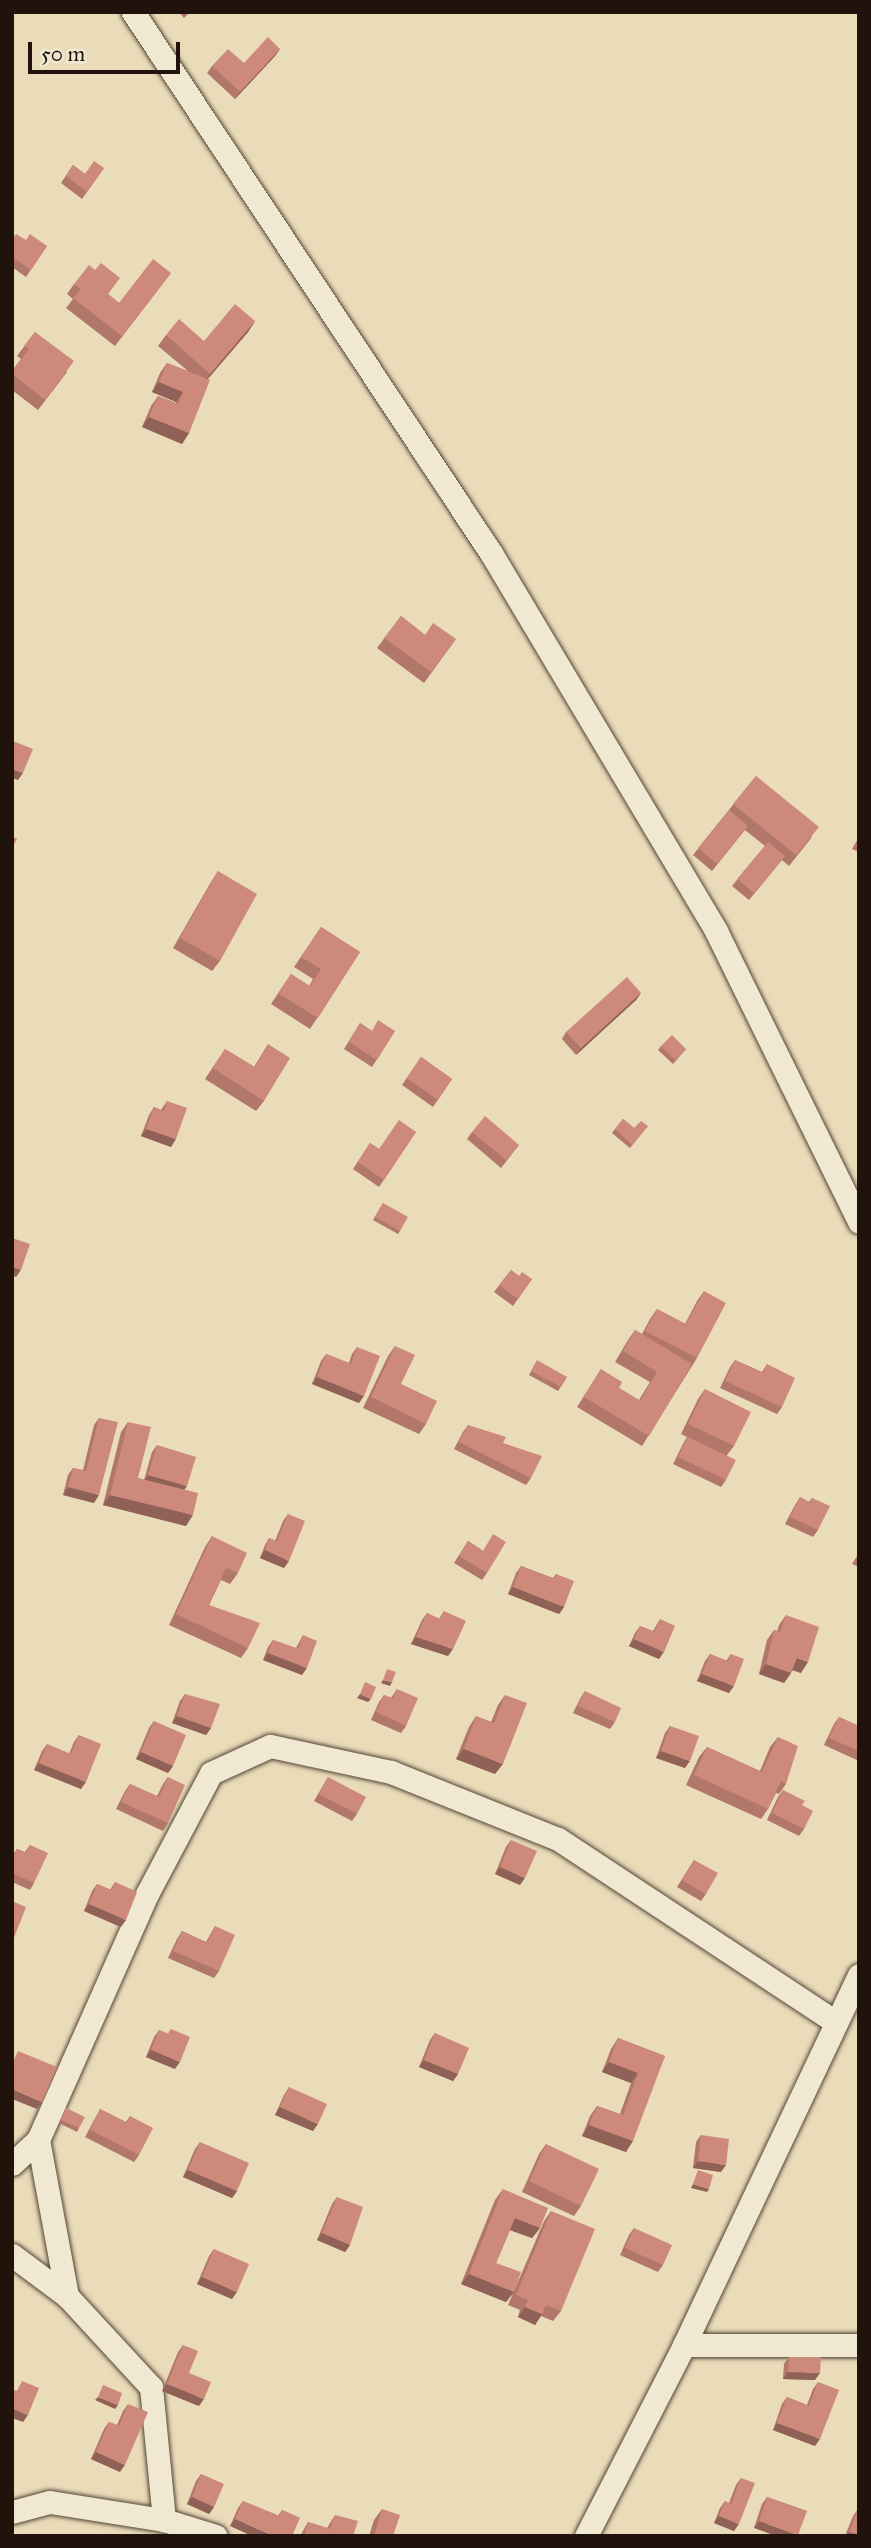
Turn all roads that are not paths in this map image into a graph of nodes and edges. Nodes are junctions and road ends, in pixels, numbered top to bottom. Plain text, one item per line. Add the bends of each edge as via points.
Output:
1 (133, 12) edge
2 (859, 1222) edge
3 (859, 1975) edge
4 (836, 2022) junction
5 (38, 2140) junction
6 (12, 2164) edge
7 (12, 2255) edge
8 (67, 2296) junction
9 (684, 2345) junction
10 (859, 2345) edge
11 (12, 2512) edge
12 (164, 2520) junction
13 (216, 2536) edge
14 (586, 2536) edge

1 - 2 street via 491,553 716,932
3 - 4 street
4 - 5 street via 558,1839 391,1772 270,1746 211,1773 147,1894
4 - 9 street
5 - 6 street
5 - 8 street
7 - 8 street
8 - 12 street via 151,2387
9 - 10 street
9 - 14 street
11 - 12 street via 50,2502
12 - 13 street

